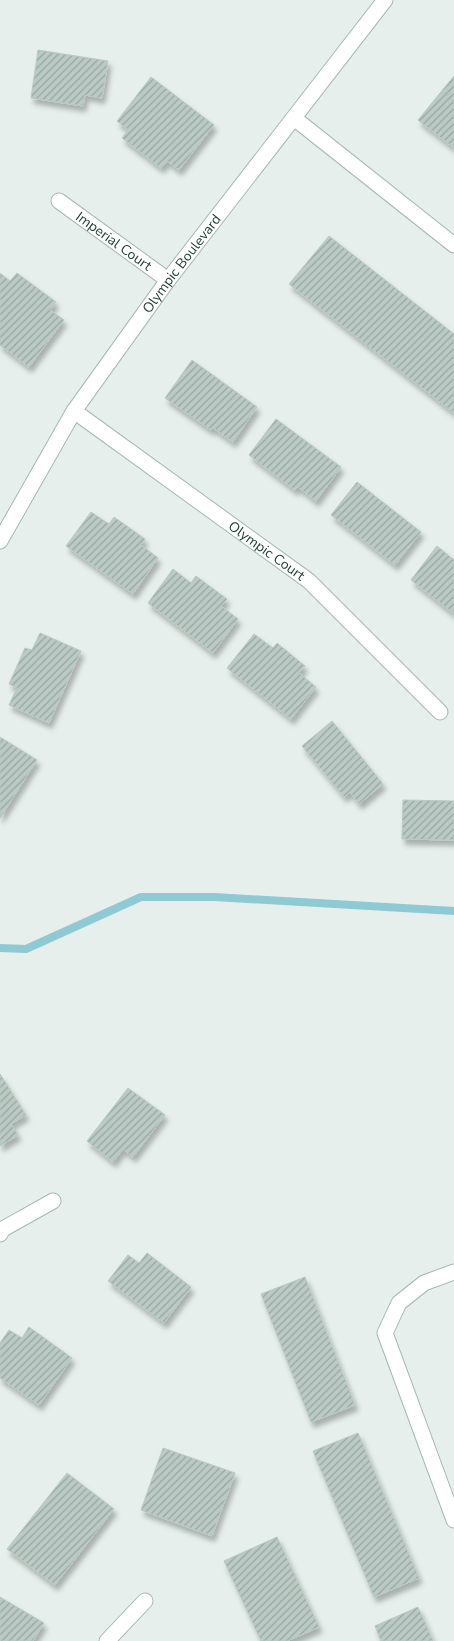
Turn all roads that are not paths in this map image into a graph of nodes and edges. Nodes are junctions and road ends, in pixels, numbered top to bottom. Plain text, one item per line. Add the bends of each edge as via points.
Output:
1 (385, 0) edge
2 (294, 118) junction
3 (59, 201) dead end
4 (454, 245) edge
5 (168, 280) junction
6 (74, 411) junction
7 (0, 541) edge
8 (440, 712) dead end
9 (53, 1201) dead end
10 (0, 1234) edge
11 (454, 1272) edge
12 (454, 1520) edge
13 (146, 1601) dead end
14 (107, 1641) edge

1 - 2 street, Olympic Boulevard
2 - 4 street
2 - 5 street, Olympic Boulevard
3 - 5 street, Imperial Court
5 - 6 street, Olympic Boulevard
6 - 7 street, Olympic Boulevard
6 - 8 street, Olympic Court via 309,581
9 - 10 street
11 - 12 street via 424,1283 399,1303 385,1333
13 - 14 street

